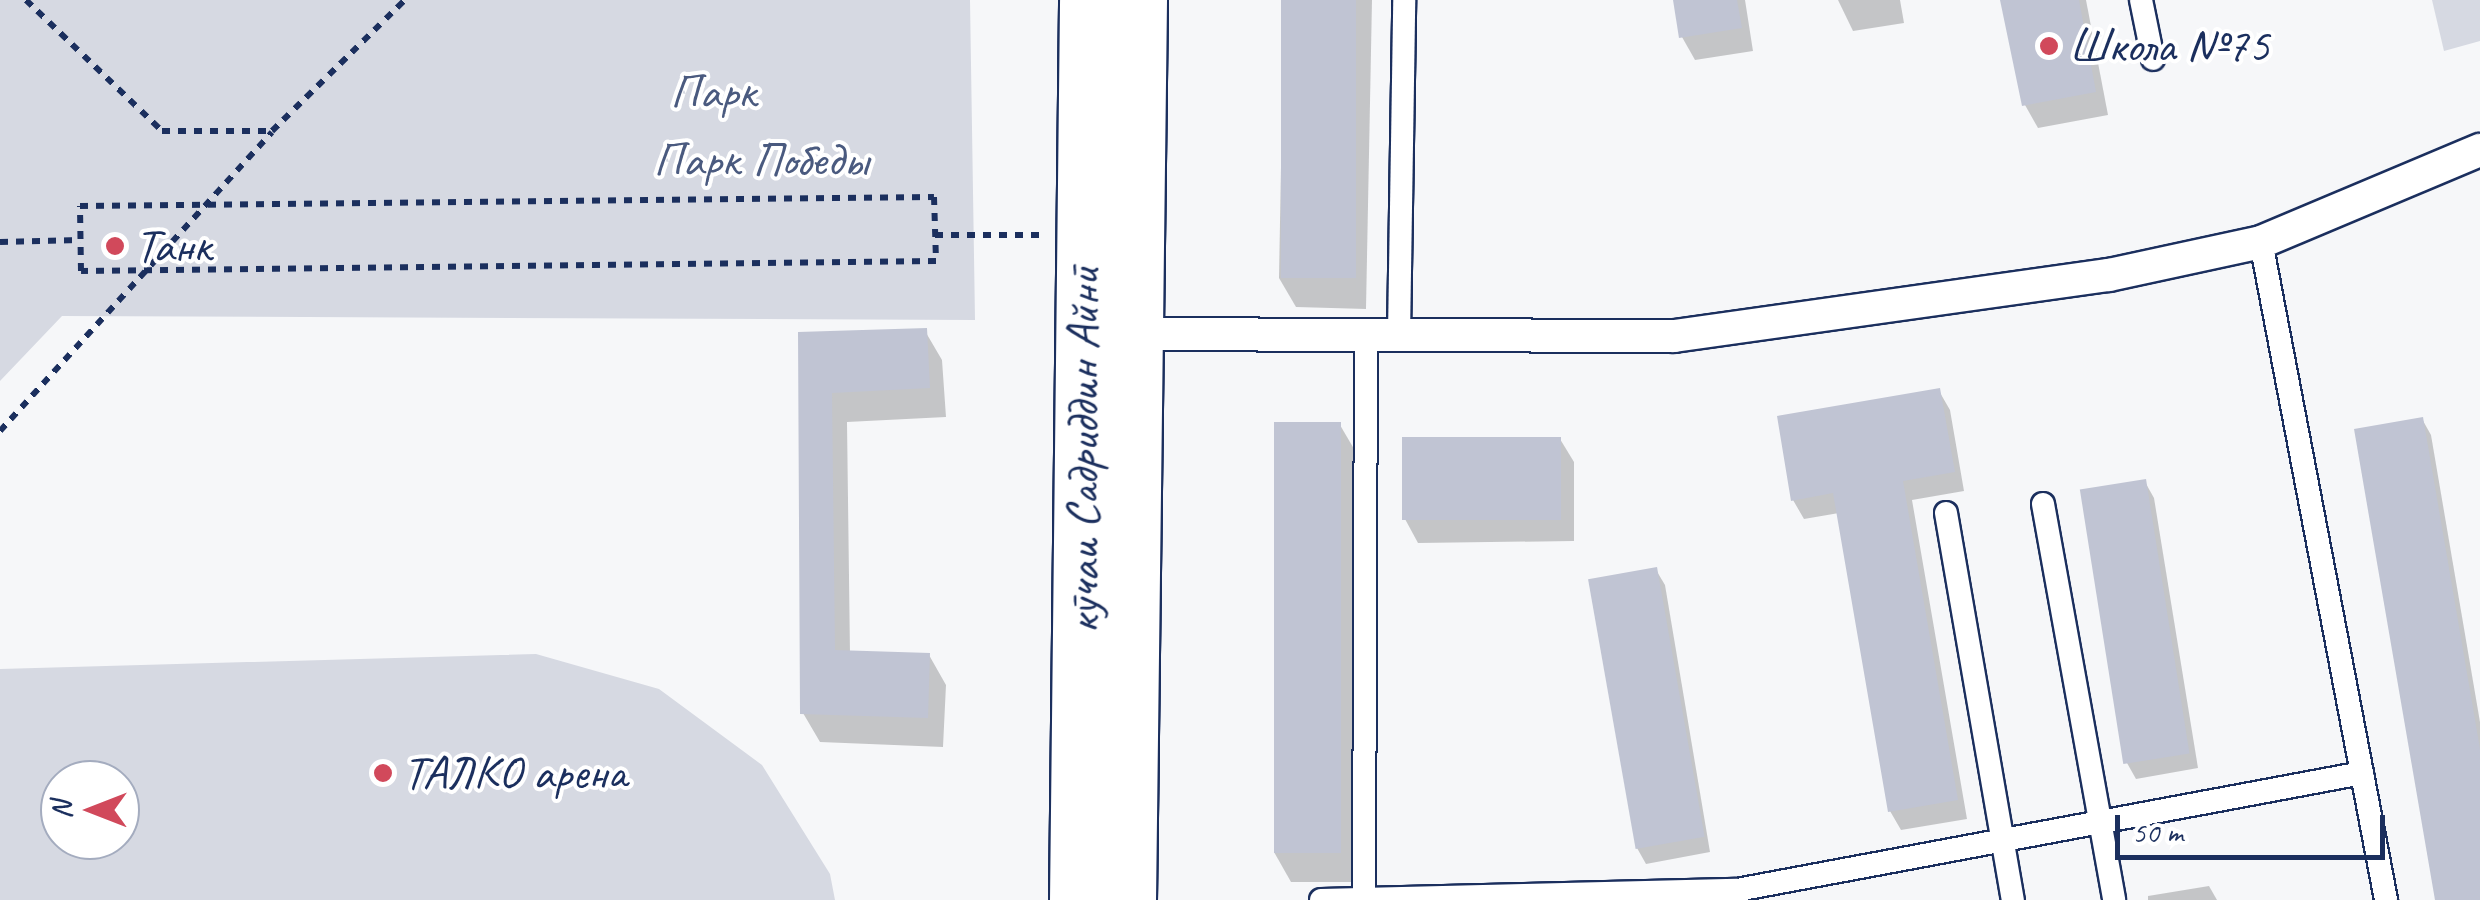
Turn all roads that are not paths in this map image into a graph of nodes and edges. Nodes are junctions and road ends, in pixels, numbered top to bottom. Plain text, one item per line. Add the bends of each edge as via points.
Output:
1 (1087, 0) edge
2 (1139, 0) edge
3 (1404, 0) edge
4 (2141, 0) edge
5 (2152, 58) dead end
6 (2480, 150) edge
7 (2261, 242) junction
8 (1109, 334) junction
9 (1366, 335) junction
10 (1399, 335) junction
11 (2043, 504) dead end
12 (1946, 514) dead end
13 (2362, 773) junction
14 (2100, 821) junction
15 (2002, 840) junction
16 (1737, 895) edge
17 (1364, 898) edge
18 (1077, 900) edge
19 (1128, 900) edge
20 (1321, 900) edge
21 (2013, 900) edge
22 (2114, 900) edge
23 (2386, 900) edge

1 - 8 street, кӯчаи Садриддин Айнӣ via 1084,236
2 - 8 street, кӯчаи Садриддин Айнӣ
3 - 10 lane
4 - 5 lane
6 - 7 street
7 - 10 street via 2109,275 1674,336
7 - 13 lane
8 - 9 street
8 - 18 street, кӯчаи Садриддин Айнӣ
8 - 19 street, кӯчаи Садриддин Айнӣ
9 - 10 street
9 - 17 lane
11 - 14 lane
12 - 15 lane
13 - 14 lane
13 - 23 lane
14 - 15 lane
14 - 22 lane
15 - 16 lane
15 - 21 lane
16 - 17 lane
17 - 20 lane

